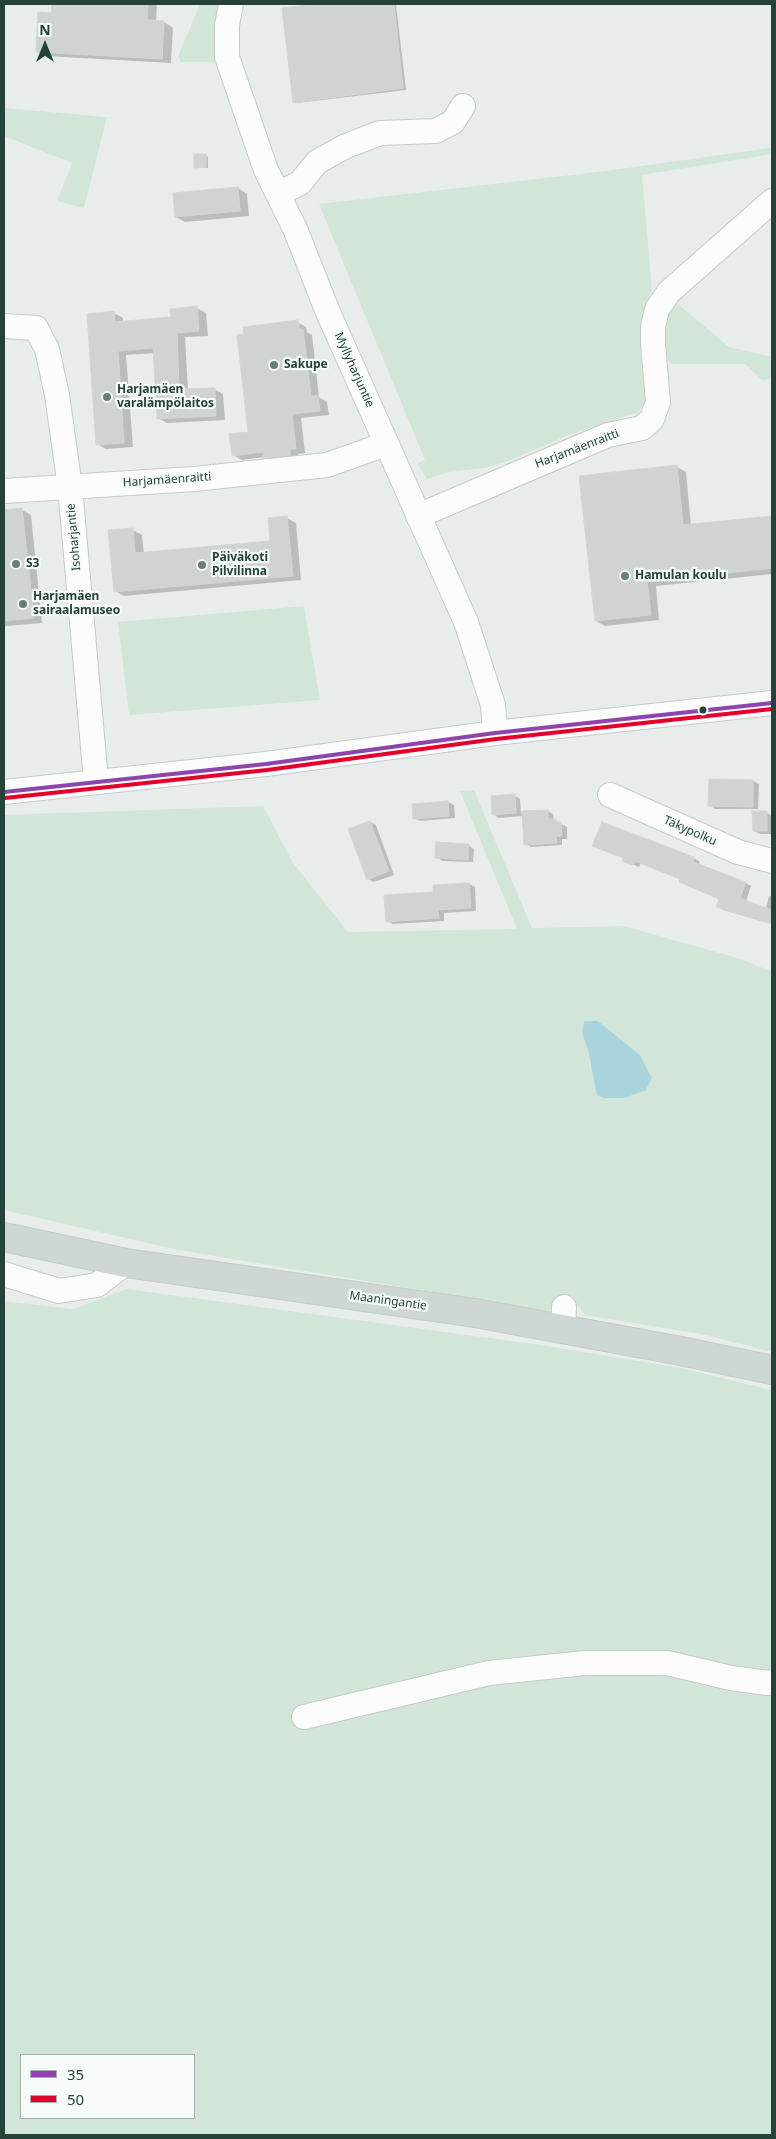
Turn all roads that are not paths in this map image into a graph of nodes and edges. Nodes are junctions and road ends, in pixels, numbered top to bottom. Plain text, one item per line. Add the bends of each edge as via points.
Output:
1 (231, 4) edge
2 (463, 106) dead end
3 (278, 194) junction
4 (772, 201) edge
5 (4, 326) edge
6 (386, 444) junction
7 (70, 488) junction
8 (4, 491) edge
9 (418, 516) junction
10 (772, 703) edge
11 (495, 733) junction
12 (96, 781) junction
13 (4, 792) edge
14 (610, 795) dead end
15 (772, 861) edge
16 (4, 1237) edge
17 (126, 1263) junction
18 (4, 1274) edge
19 (772, 1370) edge
20 (772, 1682) edge
21 (304, 1717) dead end

1 - 3 street, Myllyharjuntie via 227,57 266,170
2 - 3 street via 453,122 436,131 380,133 352,143 318,162 300,183
3 - 6 street, Myllyharjuntie
4 - 9 street, Harjamäenraitti via 668,292 656,309 653,344 658,402 652,419 642,428 608,435
5 - 7 street, Isoharjantie via 36,328 47,349
6 - 7 street, Harjamäenraitti via 327,466
6 - 9 street, Myllyharjuntie
7 - 8 street, Harjamäenraitti
7 - 12 street, Isoharjantie
9 - 11 street, Myllyharjuntie via 466,622 493,706
10 - 11 street
11 - 12 street via 266,764
12 - 13 street
14 - 15 street, Täkypolku via 738,852
16 - 17 main road, Maaningantie
17 - 18 street via 97,1285 60,1291
17 - 19 main road, Maaningantie via 475,1313 563,1318
20 - 21 street via 731,1678 667,1663 576,1664 489,1673

